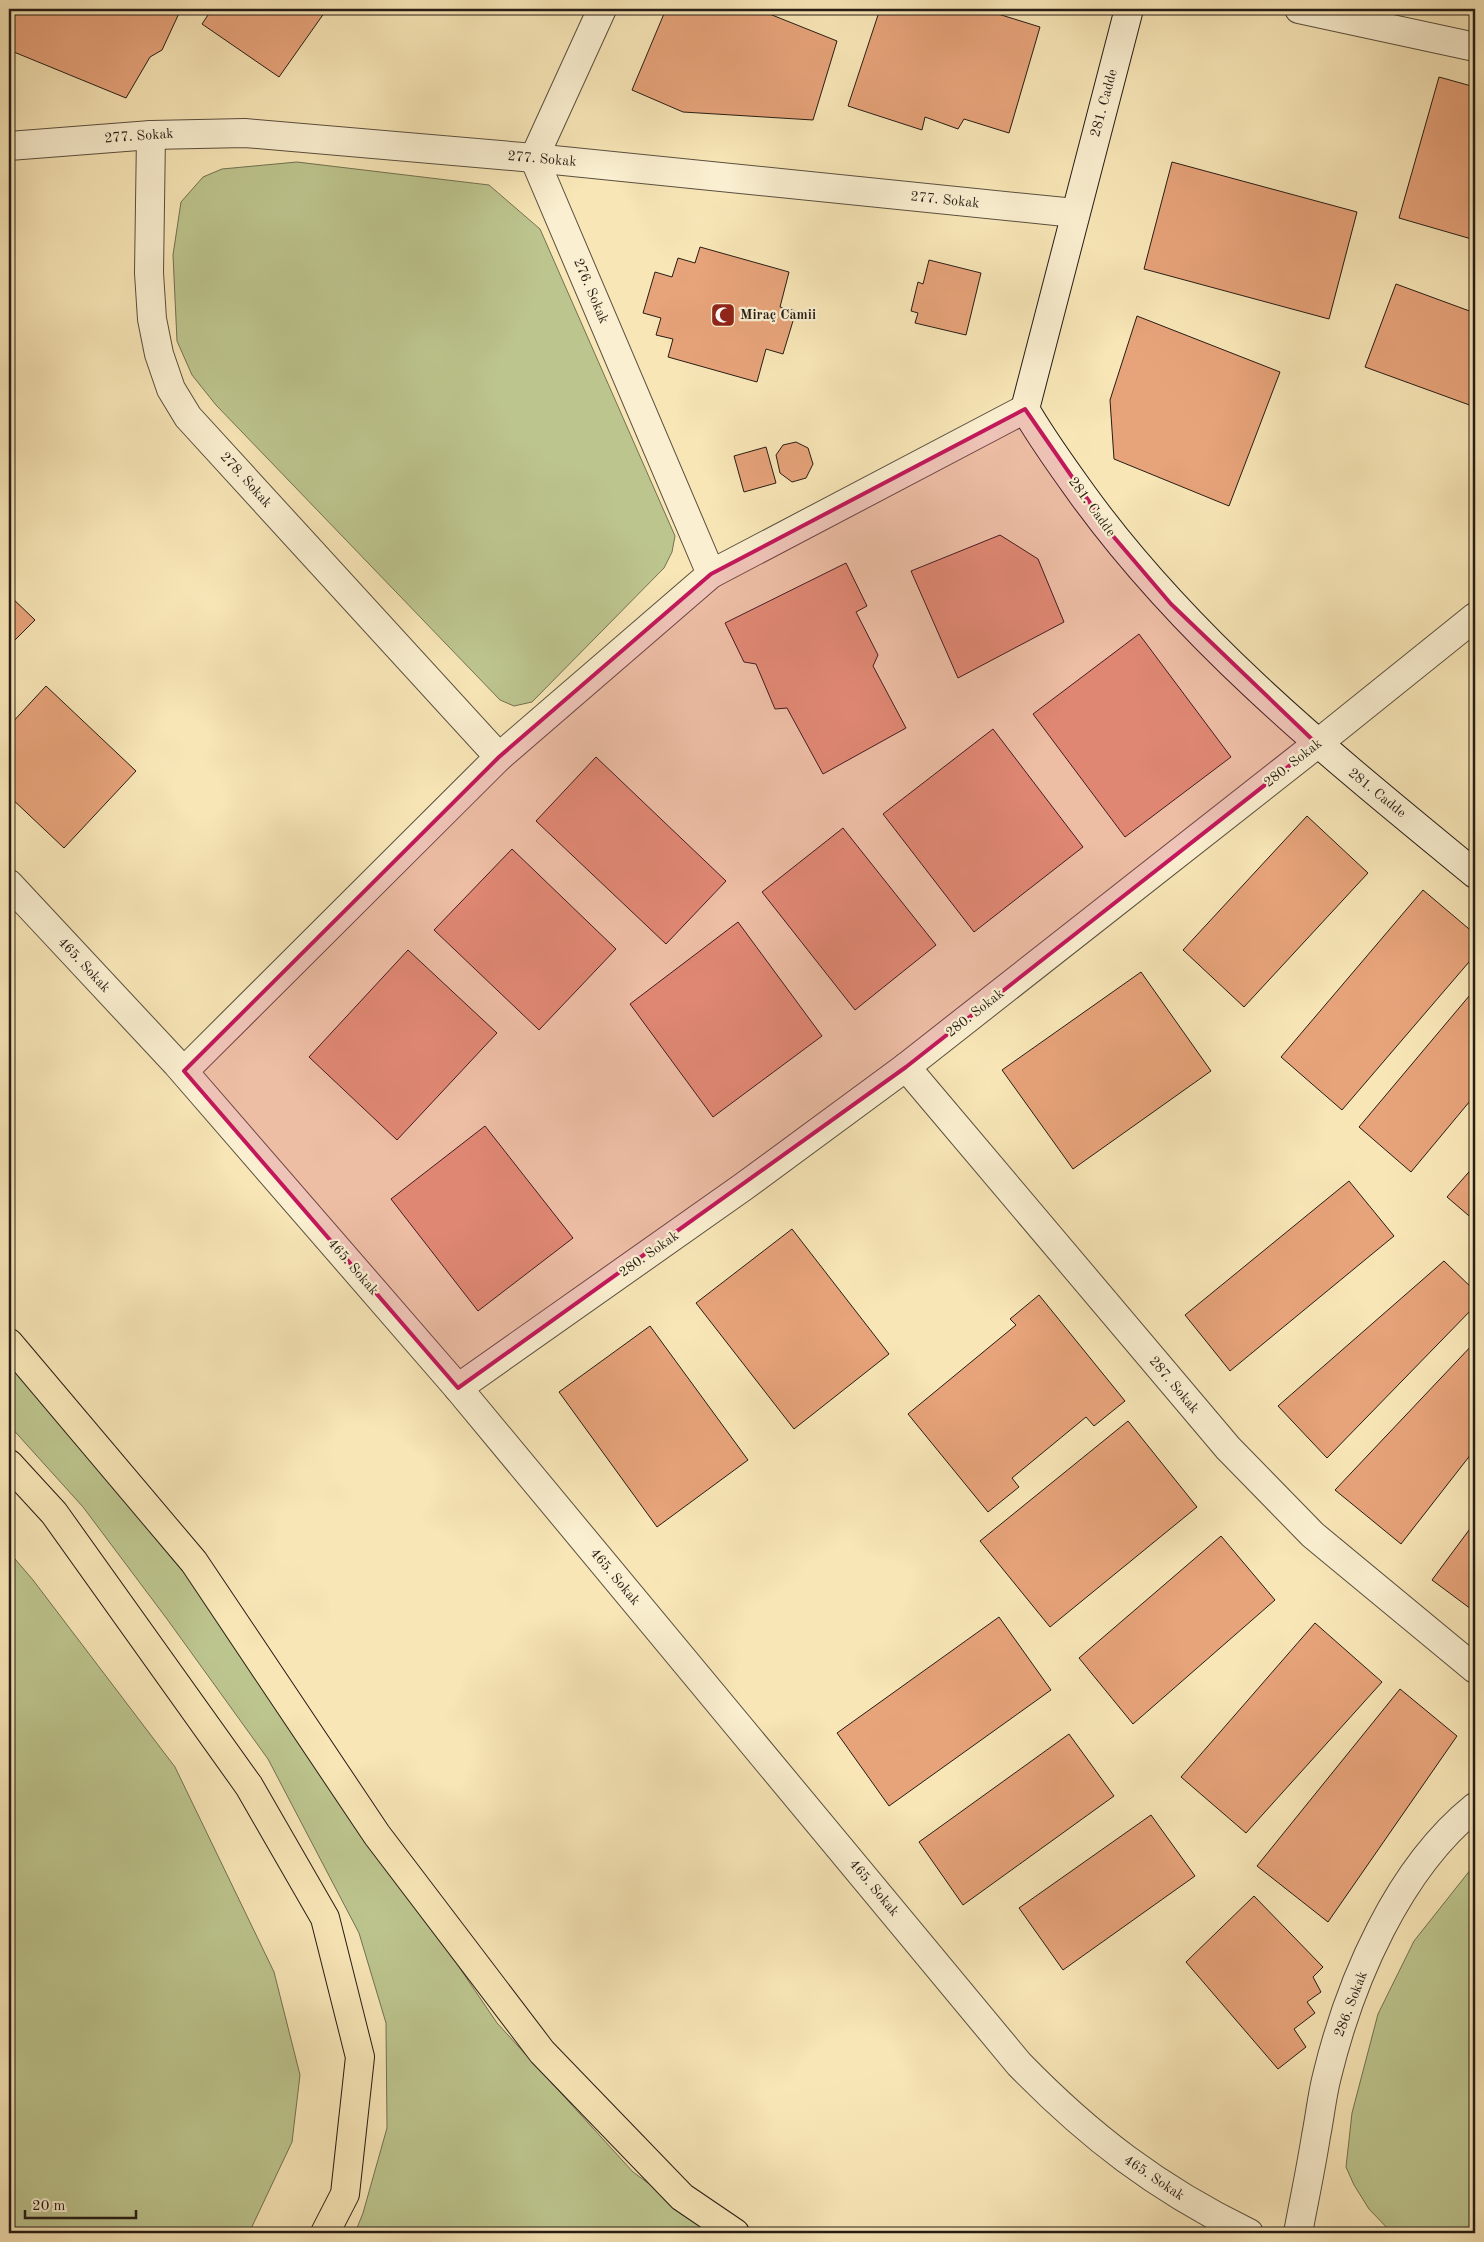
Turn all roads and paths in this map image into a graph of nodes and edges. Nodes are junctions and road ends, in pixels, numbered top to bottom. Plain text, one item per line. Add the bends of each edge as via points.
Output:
1 (602, 9) edge
2 (1129, 9) edge
3 (1299, 9) edge
4 (1475, 47) edge
5 (151, 135) junction
6 (9, 146) edge
7 (534, 158) junction
8 (1075, 213) junction
9 (1025, 409) junction
10 (711, 574) junction
11 (1475, 617) edge
12 (1318, 744) junction
13 (500, 757) junction
14 (1475, 874) edge
15 (9, 884) edge
16 (906, 1067) junction
17 (184, 1071) junction
18 (9, 1344) edge
19 (458, 1388) junction
20 (9, 1464) edge
21 (1475, 1669) edge
22 (1475, 1807) edge
23 (325, 2233) edge
24 (735, 2233) edge
25 (1249, 2233) edge
26 (1298, 2233) edge

1 - 7 street
2 - 8 street, 281. Cadde
3 - 4 street
5 - 6 street, 277. Sokak
5 - 7 street, 277. Sokak via 244,133
5 - 13 street, 278. Sokak via 149,273 152,319 171,389 188,417
7 - 8 street, 277. Sokak
7 - 10 street, 276. Sokak
8 - 9 street, 281. Cadde
9 - 10 street
9 - 12 street, 281. Cadde via 1113,536 1171,604 1227,661
10 - 13 street
11 - 12 street, 280. Sokak
12 - 14 street, 281. Cadde
12 - 16 street, 280. Sokak
13 - 17 street
15 - 17 street, 465. Sokak
16 - 19 street, 280. Sokak via 743,1187
16 - 21 street, 287. Sokak via 1258,1480 1313,1535
17 - 19 street, 465. Sokak
18 - 24 highway via 194,1562 377,1835 542,2052 682,2197
19 - 25 street, 465. Sokak via 1019,2064 1075,2120 1111,2149 1162,2185
20 - 23 highway via 54,1513 249,1786 325,1918 360,2057 345,2194
22 - 26 street, 286. Sokak via 1441,1840 1409,1880 1349,2001 1326,2077

